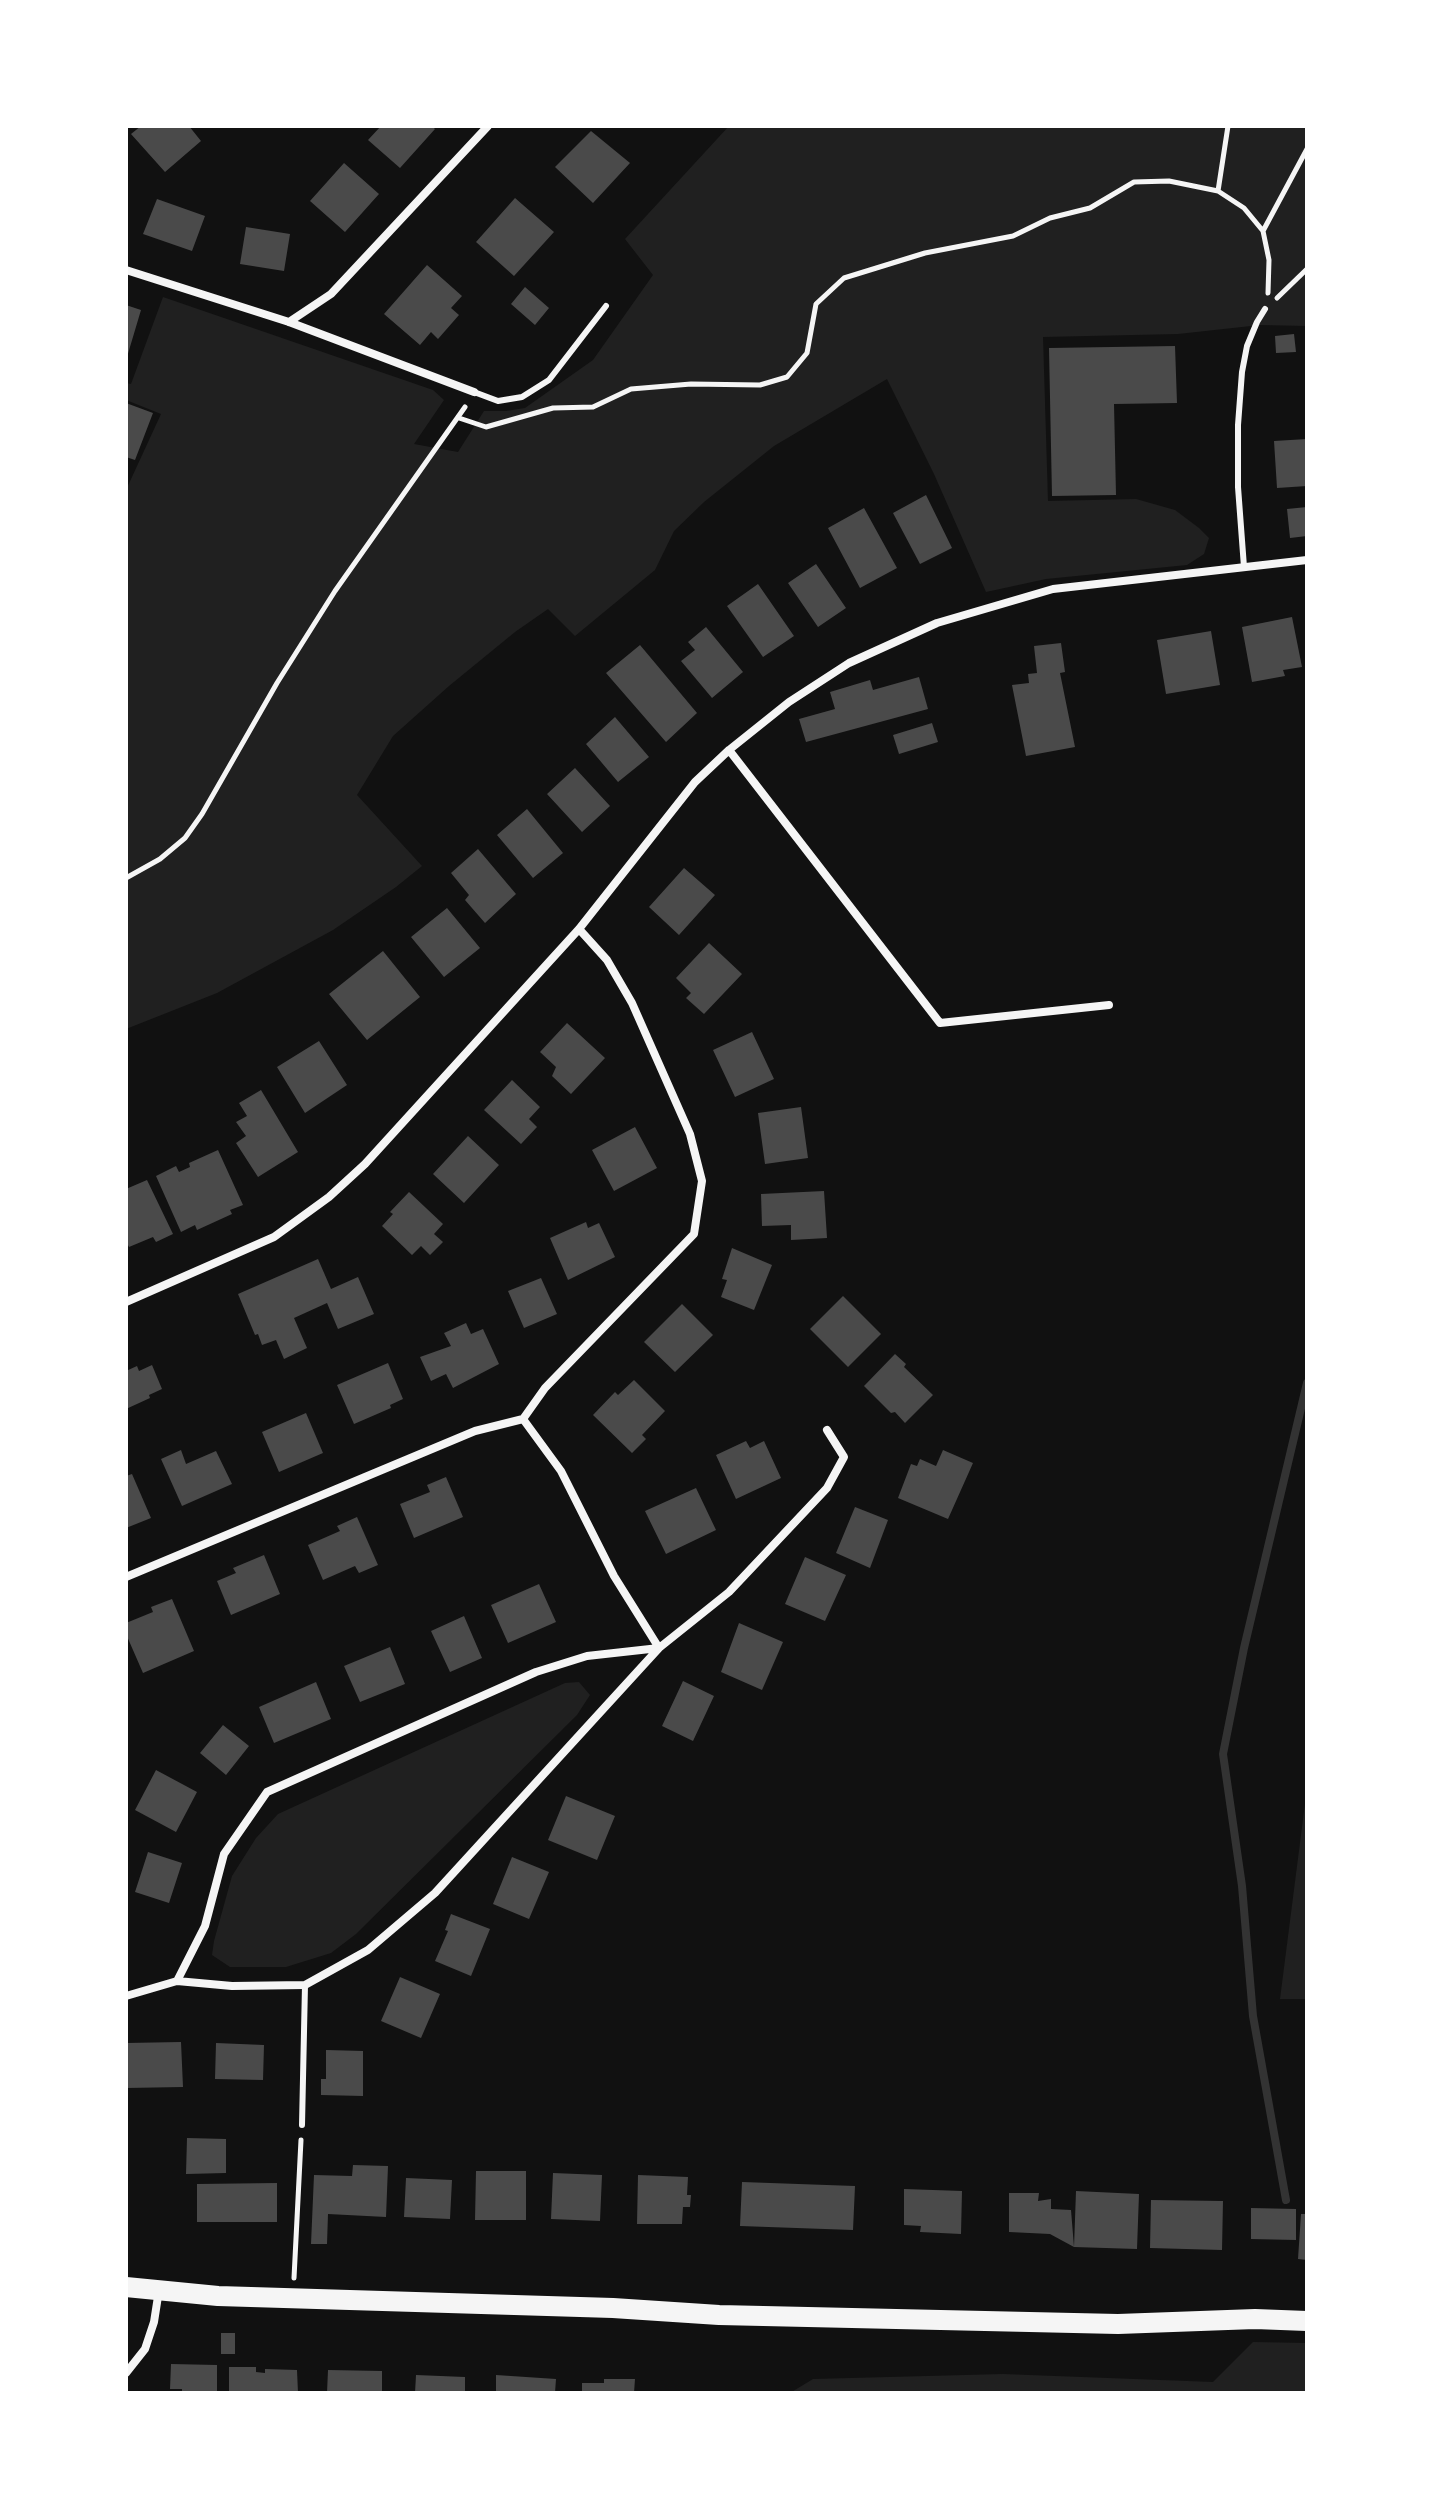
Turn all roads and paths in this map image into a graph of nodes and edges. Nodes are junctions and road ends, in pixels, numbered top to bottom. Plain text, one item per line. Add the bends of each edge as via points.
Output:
1 (488, 126) edge
2 (1228, 126) edge
3 (1307, 149) edge
4 (1218, 191) junction
5 (1263, 231) junction
6 (1307, 269) edge
7 (126, 270) edge
8 (606, 306) dead end
9 (1265, 309) junction
10 (289, 322) junction
11 (474, 392) junction
12 (459, 418) junction
13 (1307, 560) edge
14 (1244, 567) junction
15 (729, 750) junction
16 (126, 878) edge
17 (579, 929) junction
18 (1109, 1005) dead end
19 (126, 1302) edge
20 (523, 1419) junction
21 (827, 1430) dead end
22 (126, 1577) edge
23 (659, 1648) junction
24 (177, 1981) junction
25 (305, 1985) junction
26 (126, 1996) edge
27 (302, 2125) joint
28 (126, 2287) edge
29 (159, 2290) junction
30 (293, 2299) junction
31 (1307, 2321) edge
32 (126, 2373) edge

1 - 10 street via 331,294
2 - 4 path
3 - 5 path
4 - 5 path via 1244,208
4 - 12 path via 1169,181 1134,182 1090,208 1050,218 1013,236 925,253 844,278 816,304 807,353 787,377 760,385 631,389 593,407 553,408 486,427
5 - 9 path via 1271,282
6 - 9 path
7 - 10 street
8 - 11 lane via 549,380 522,397 498,401
9 - 14 lane via 1247,346 1242,372 1238,487
10 - 11 street
11 - 12 path
12 - 16 path via 335,591 185,838
13 - 14 street
14 - 15 street via 1053,589 937,623 849,663
15 - 17 street via 695,782
15 - 18 street via 940,1023
17 - 19 street via 329,1197 274,1237
17 - 20 street via 607,960 632,1003 690,1134 702,1181 694,1234 545,1388
20 - 22 street via 475,1431
20 - 23 street via 561,1471 614,1576
21 - 23 street via 844,1457 827,1488 729,1592
23 - 24 street via 587,1656 536,1672 267,1792 224,1854 205,1926
23 - 25 street via 435,1893 368,1950
24 - 25 street
24 - 26 street
25 - 27 lane
27 - 30 path
28 - 29 main road
29 - 30 main road
29 - 32 street via 145,2349
30 - 31 main road via 1118,2324

